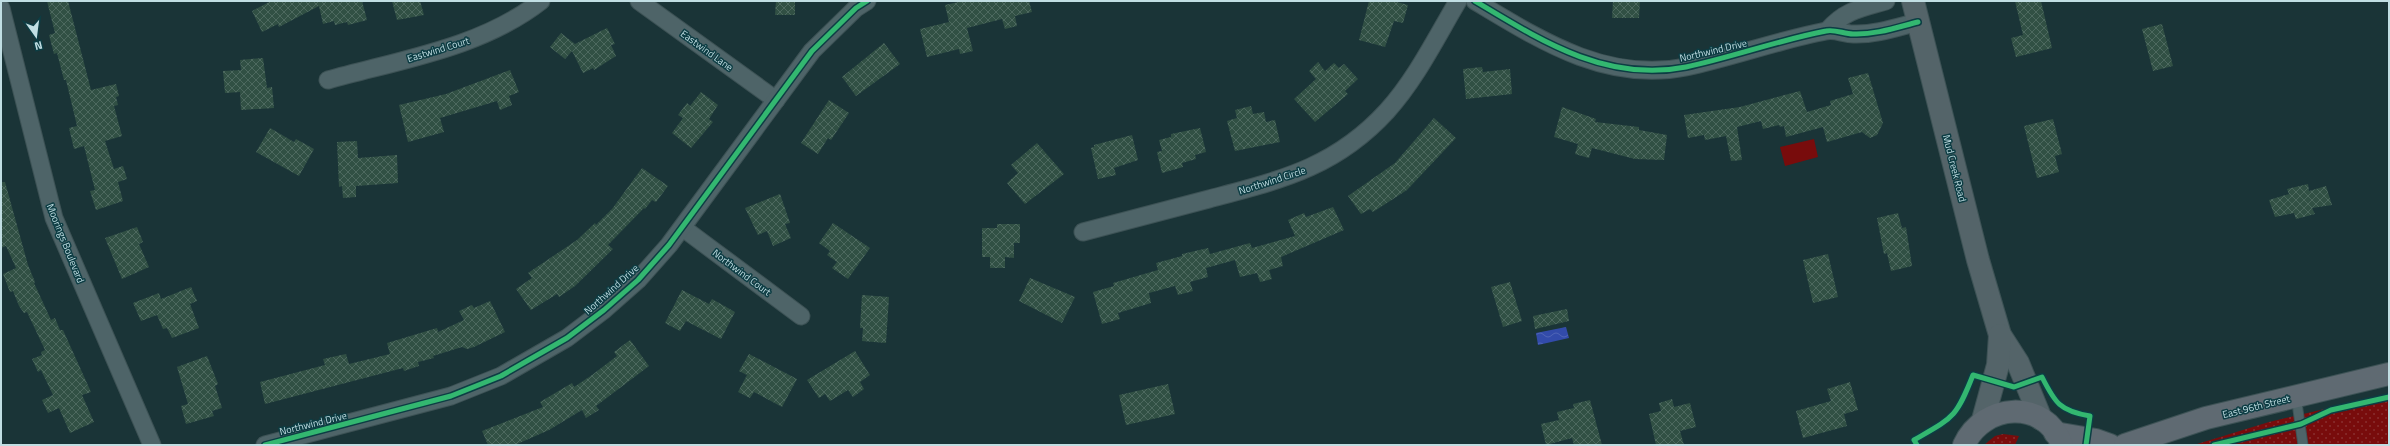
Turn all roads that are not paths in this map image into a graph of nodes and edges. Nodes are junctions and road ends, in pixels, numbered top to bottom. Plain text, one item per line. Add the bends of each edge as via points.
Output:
1 (541, 1) edge
2 (639, 1) edge
3 (867, 1) edge
4 (1458, 1) edge
5 (1475, 1) edge
6 (1886, 1) edge
7 (1913, 1) edge
8 (1, 8) edge
9 (1918, 22) junction
10 (1828, 30) junction
11 (328, 80) dead end
12 (776, 100) junction
13 (683, 228) junction
14 (1083, 232) dead end
15 (801, 316) dead end
16 (2000, 335) junction
17 (2389, 374) edge
18 (2296, 396) junction
19 (1983, 420) junction
20 (2052, 432) edge
21 (1961, 442) edge
22 (152, 445) edge
23 (265, 445) edge
24 (2110, 445) edge
25 (2125, 445) edge
26 (2303, 445) edge

1 - 11 street, Eastwind Court via 493,31 456,45
2 - 12 street, Eastwind Lane
3 - 12 street, Northwind Drive via 812,51
4 - 14 street, Northwind Circle via 1388,110 1349,146 1329,159 1277,181
5 - 10 street, Northwind Drive via 1568,54 1626,68 1684,67
6 - 10 street via 1850,12 1838,18
7 - 9 street, Mud Creek Road
8 - 22 street, Moorings Boulevard via 52,213
9 - 10 street, Northwind Drive via 1865,33
9 - 16 street, Mud Creek Road via 1978,260
12 - 13 street, Northwind Drive
13 - 15 street, Northwind Court
13 - 23 street, Northwind Drive via 638,280 604,310 567,338 501,376 429,403
16 - 19 street, Mud Creek Road via 1998,366
16 - 20 street, Mud Creek Road via 2018,363
17 - 18 main road, East 96th Street
18 - 25 main road, East 96th Street via 2187,423
18 - 26 lane
19 - 20 main road via 2006,412 2030,414
19 - 21 main road
20 - 24 main road

